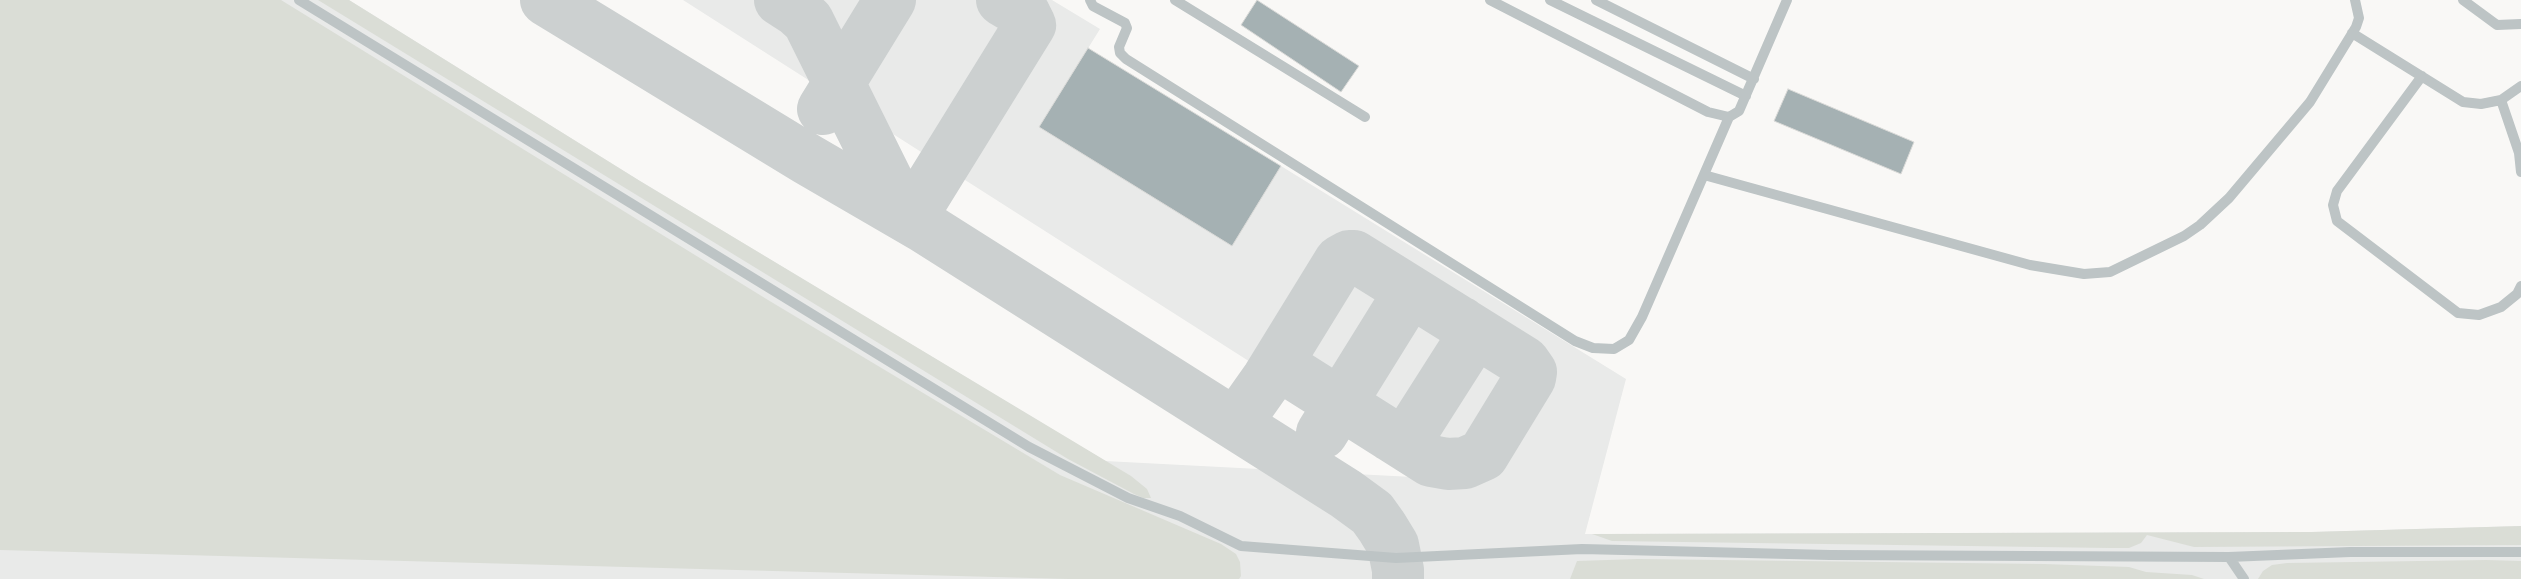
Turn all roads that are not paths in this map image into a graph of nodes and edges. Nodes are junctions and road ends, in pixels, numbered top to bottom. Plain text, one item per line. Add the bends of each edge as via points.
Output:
1 (299, 0) edge
2 (1090, 0) edge
3 (1175, 0) edge
4 (1490, 0) edge
5 (1550, 0) edge
6 (1596, 0) edge
7 (1787, 0) edge
8 (2355, 0) edge
9 (2463, 0) edge
10 (2521, 24) edge
11 (2352, 33) junction
12 (2422, 76) junction
13 (1754, 79) junction
14 (2521, 86) edge
15 (1746, 96) junction
16 (2501, 100) junction
17 (1365, 117) dead end
18 (1729, 117) junction
19 (2521, 172) edge
20 (1704, 175) junction
21 (2521, 286) edge
22 (2521, 552) edge
23 (2229, 557) junction
24 (2244, 579) edge

1 - 23 lane via 1030,447 1128,498 1180,516 1242,546 1396,558 1582,549 1830,555
2 - 20 lane via 1093,6 1125,23 1127,28 1119,47 1126,59 1566,336 1593,348 1614,349 1629,340
3 - 17 lane
4 - 18 lane via 1708,112
5 - 15 lane
6 - 13 lane
7 - 13 lane
8 - 11 lane via 2359,18
9 - 10 lane via 2497,24
11 - 12 lane
11 - 20 lane via 2310,102 2229,198 2184,236 2110,272 2084,274 2030,265
12 - 16 lane via 2463,102 2481,104
12 - 21 lane via 2337,191 2333,205 2337,221 2458,313 2479,315 2500,307 2517,294
13 - 15 lane
14 - 16 lane
15 - 18 lane via 1739,111
16 - 19 lane via 2519,153
18 - 20 lane
22 - 23 lane via 2350,552
23 - 24 lane

